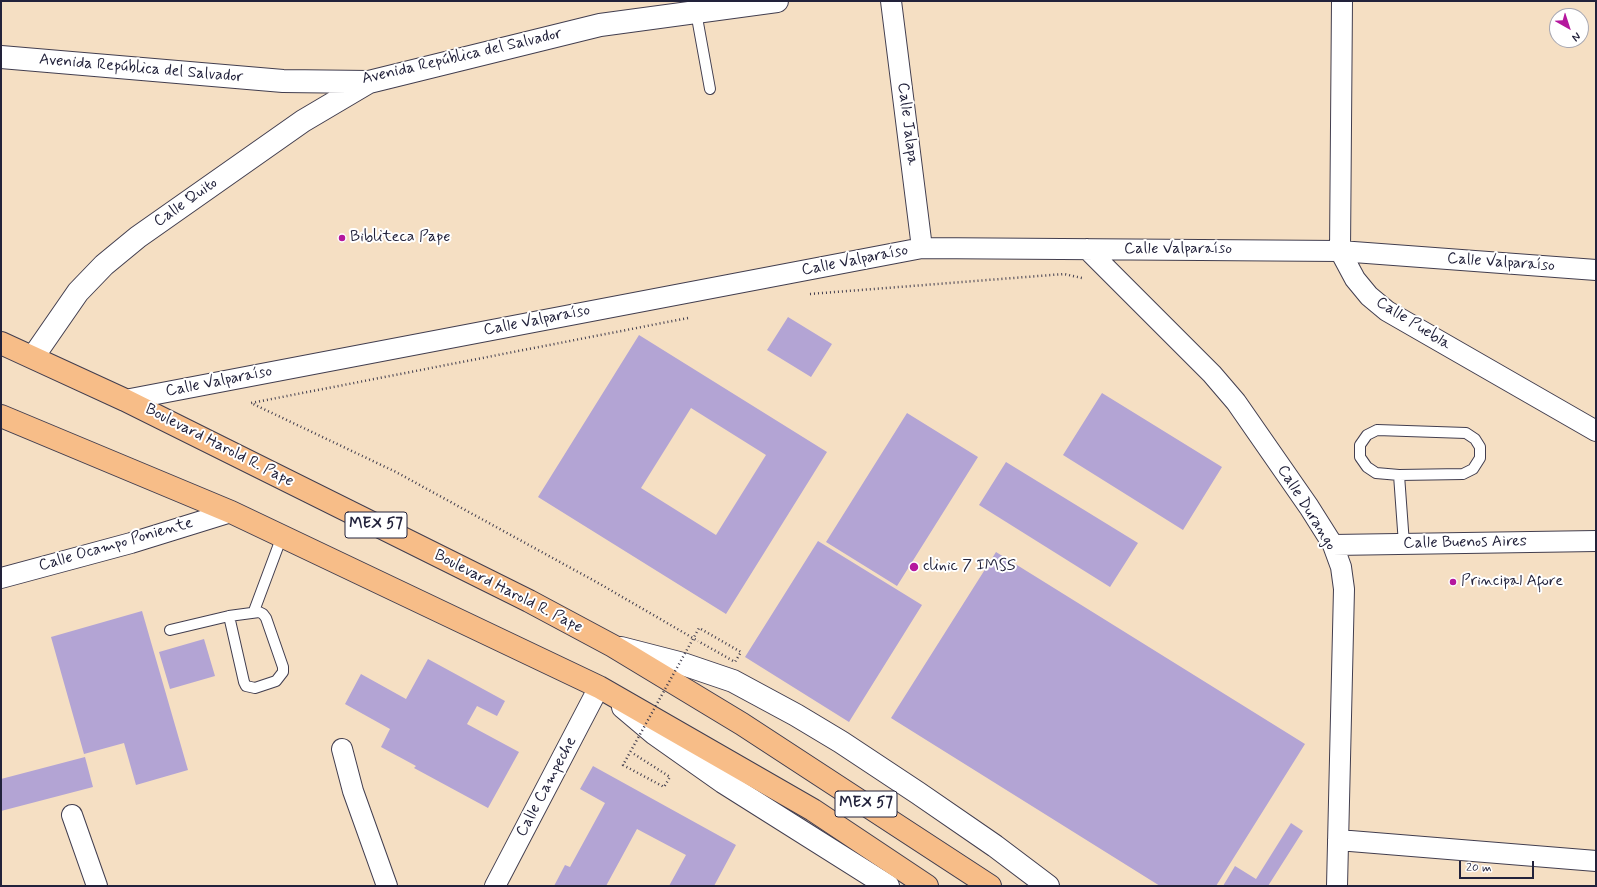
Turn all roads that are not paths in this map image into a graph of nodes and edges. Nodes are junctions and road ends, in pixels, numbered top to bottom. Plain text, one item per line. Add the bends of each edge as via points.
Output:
1 (777, 1) edge
2 (891, 1) edge
3 (1342, 1) edge
4 (696, 12) junction
5 (1, 57) edge
6 (369, 82) junction
7 (710, 89) dead end
8 (922, 248) junction
9 (1087, 249) junction
10 (1340, 251) junction
11 (1596, 270) edge
12 (1, 343) edge
13 (33, 357) junction
14 (125, 400) junction
15 (1, 416) edge
16 (1596, 431) edge
17 (1399, 476) junction
18 (231, 512) junction
19 (282, 536) junction
20 (1596, 541) edge
21 (1404, 544) junction
22 (1333, 545) junction
23 (1, 578) edge
24 (254, 611) junction
25 (229, 616) junction
26 (170, 630) dead end
27 (613, 646) junction
28 (599, 687) junction
29 (342, 749) dead end
30 (72, 815) dead end
31 (1338, 840) junction
32 (1596, 861) edge
33 (97, 886) edge
34 (387, 886) edge
35 (495, 886) edge
36 (888, 886) edge
37 (927, 886) edge
38 (990, 886) edge
39 (1048, 886) edge
40 (1337, 886) edge

1 - 4 street, Avenida República del Salvador
2 - 8 street, Calle Jalapa
3 - 10 street, Calle Puebla
4 - 6 street, Avenida República del Salvador via 600,25
4 - 7 lane
5 - 6 street, Avenida República del Salvador via 283,81
6 - 13 street, Calle Quito via 303,121 138,237 104,265 78,292
8 - 9 street, Calle Valparaíso
8 - 14 street, Calle Valparaíso
9 - 10 street, Calle Valparaíso
9 - 22 street, Calle Durango via 1212,374 1236,402 1309,506
10 - 11 street, Calle Valparaíso
10 - 16 street, Calle Puebla via 1355,279 1369,296 1388,311
12 - 13 highway, Boulevard Harold R. Pape / MEX 57
13 - 14 highway, Boulevard Harold R. Pape / MEX 57
14 - 27 highway, Boulevard Harold R. Pape / MEX 57 via 529,601
15 - 18 highway, MEX 57
17 - 17 lane via 1376,473 1367,467 1360,457 1360,445 1367,435 1377,430 1466,433 1475,439 1480,447 1480,458 1473,469 1463,474
17 - 21 lane
18 - 19 highway, MEX 57
18 - 23 street, Calle Ocampo Poniente via 131,543
19 - 24 lane
19 - 28 highway, MEX 57
20 - 21 street, Calle Buenos Aires
21 - 22 street, Calle Buenos Aires
22 - 31 street, Calle Durango via 1341,567 1344,589
24 - 25 lane
24 - 25 lane via 266,618 283,667 283,672 276,681 255,688 246,686 244,682
25 - 26 lane
27 - 38 highway, Boulevard Harold R. Pape / MEX 57 via 742,724
27 - 39 street via 683,664 733,681 796,715 918,793
28 - 35 street, Calle Campeche
28 - 36 street via 655,734 723,782
28 - 37 highway, MEX 57 via 813,810
29 - 34 street via 353,791
30 - 33 street
31 - 32 street
31 - 40 street, Calle Durango

